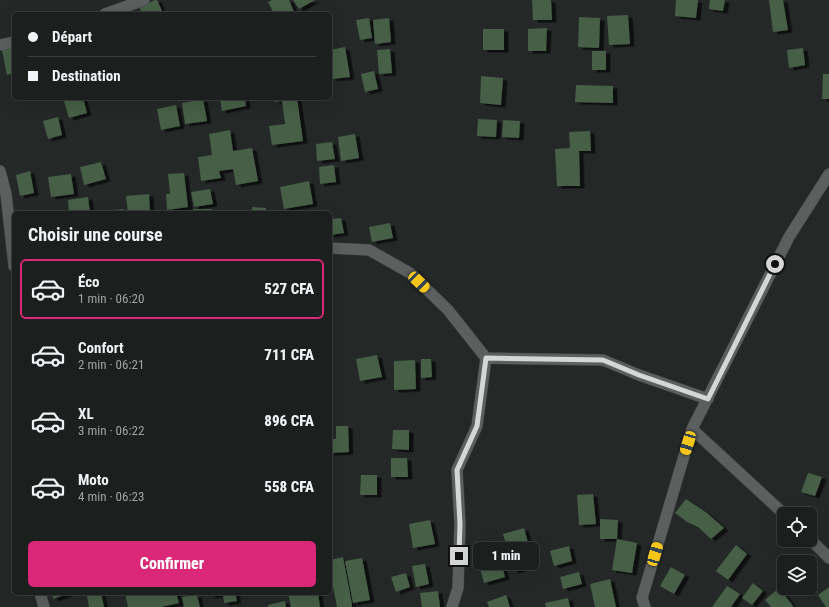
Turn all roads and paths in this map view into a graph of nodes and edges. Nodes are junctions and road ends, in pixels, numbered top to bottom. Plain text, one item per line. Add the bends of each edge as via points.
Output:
1 (144, 0) edge
2 (111, 12) edge
3 (12, 42) edge
4 (0, 45) edge
5 (0, 171) edge
6 (829, 174) edge
7 (12, 237) edge
8 (332, 248) edge
9 (486, 358) junction
10 (708, 399) junction
11 (692, 429) junction
12 (777, 508) edge
13 (817, 546) edge
14 (829, 558) edge
15 (41, 595) edge
16 (44, 607) edge
17 (452, 607) edge
18 (646, 607) edge

1 - 2 street
3 - 4 street
5 - 7 street
6 - 10 street via 789,237
8 - 9 street via 369,250 410,273 448,310
9 - 10 street via 603,360
9 - 17 street via 477,426 457,470 460,524 458,588
10 - 11 street
11 - 12 street
11 - 18 street via 642,598
13 - 14 street
15 - 16 street

